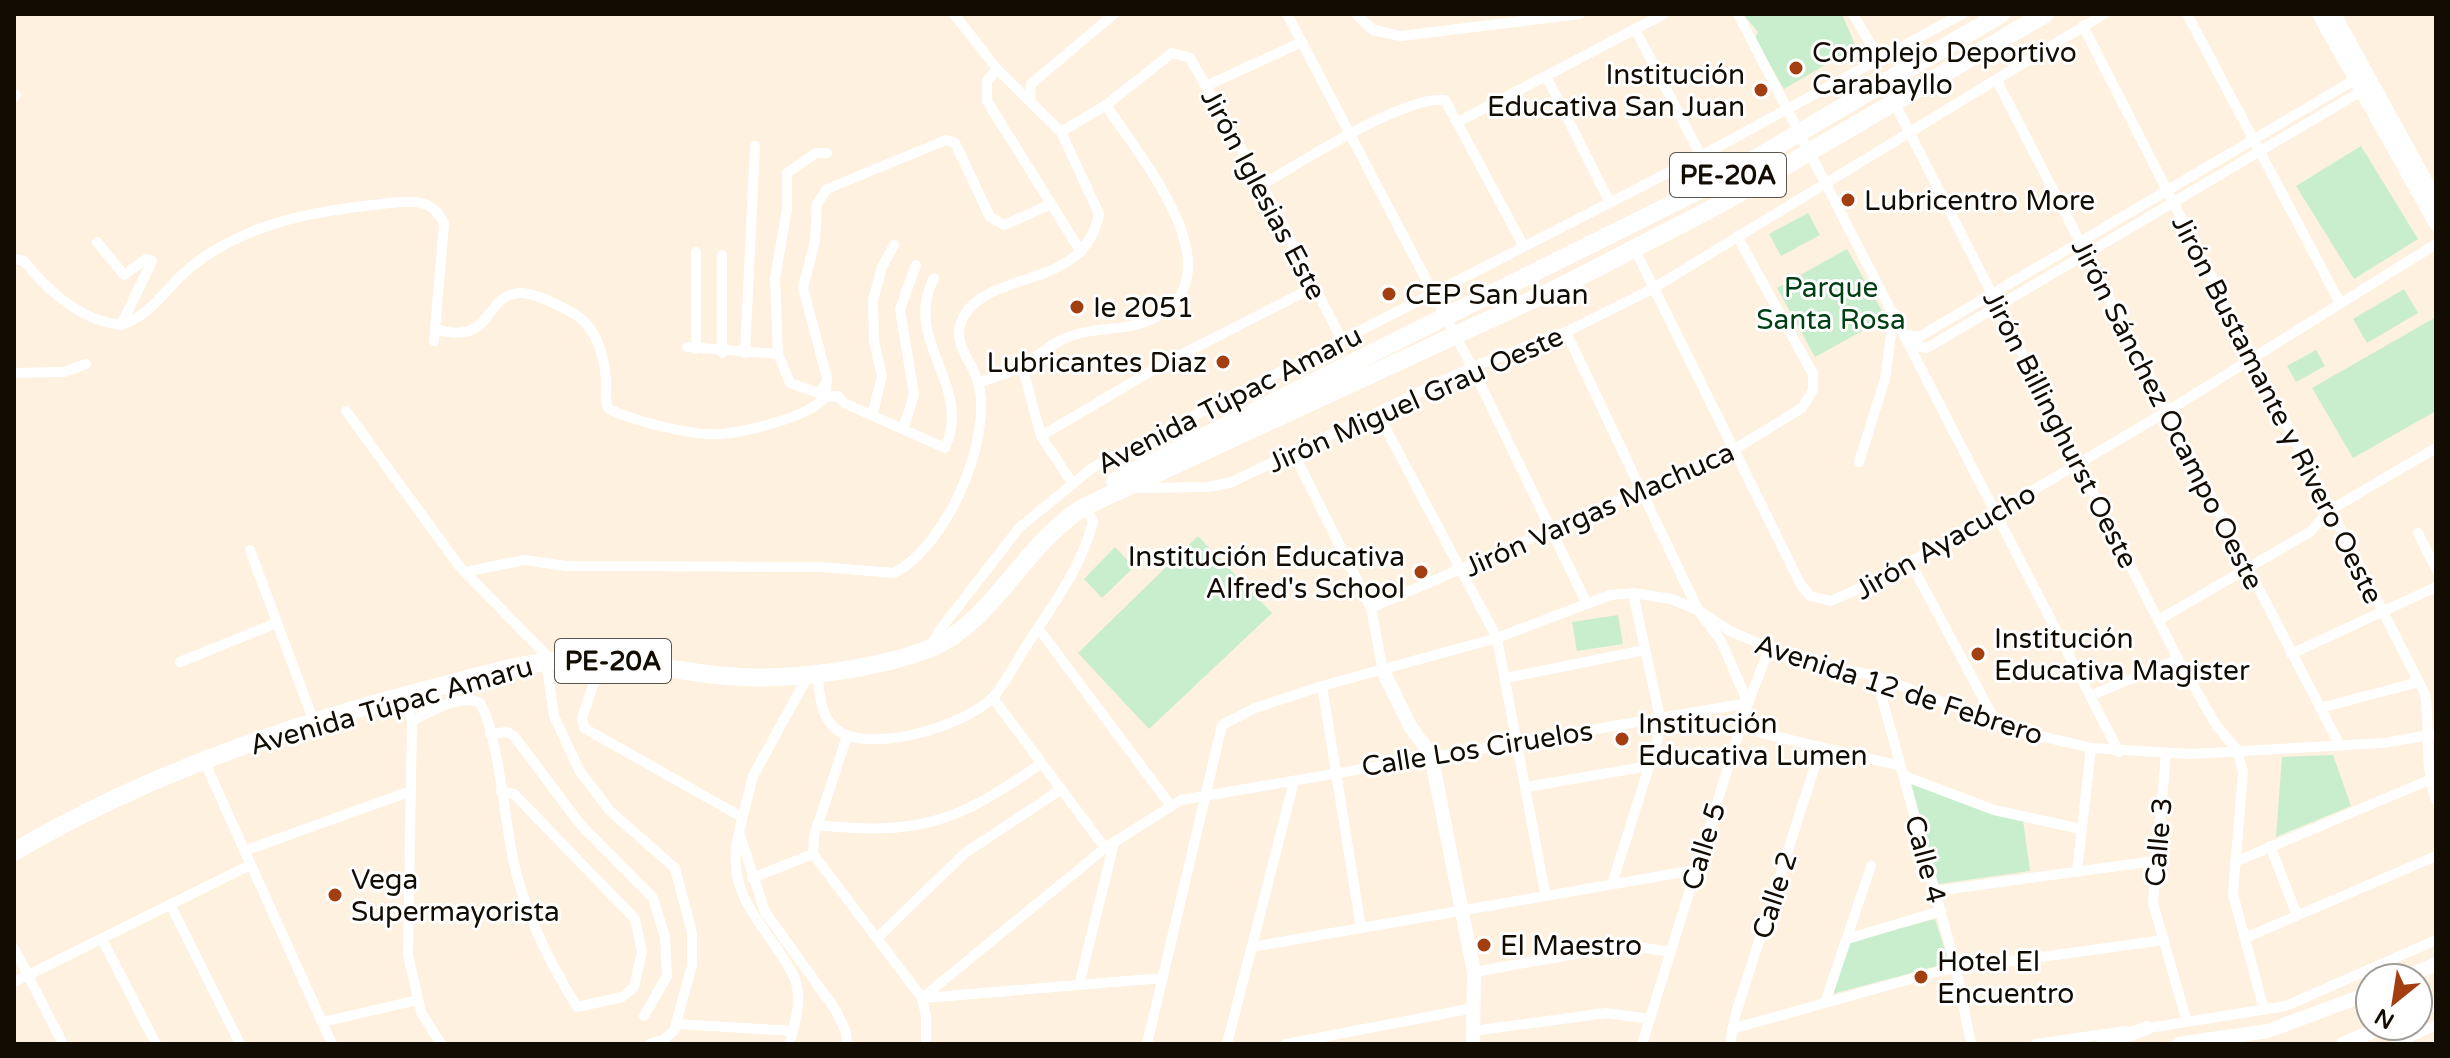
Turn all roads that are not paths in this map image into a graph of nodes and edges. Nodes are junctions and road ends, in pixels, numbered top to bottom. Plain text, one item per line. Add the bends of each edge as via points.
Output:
1 (954, 14) edge
2 (1114, 14) edge
3 (1287, 14) edge
4 (1356, 14) edge
5 (1580, 14) edge
6 (1664, 14) edge
7 (1738, 14) edge
8 (1853, 14) edge
9 (1962, 14) edge
10 (2001, 14) edge
11 (2045, 14) edge
12 (2104, 14) edge
13 (2187, 14) edge
14 (2319, 14) edge
15 (2334, 14) edge
16 (2083, 26) junction
17 (1635, 29) junction
18 (1302, 42) junction
19 (1879, 58) junction
20 (997, 69) junction
21 (1546, 76) junction
22 (1997, 81) junction
23 (2364, 82) junction
24 (1208, 85) junction
25 (1030, 100) junction
26 (1894, 102) junction
27 (1106, 105) junction
28 (1785, 110) junction
29 (1458, 122) junction
30 (1909, 131) junction
31 (1061, 132) junction
32 (1349, 134) junction
33 (1798, 134) junction
34 (2252, 139) junction
35 (755, 146) dead end
36 (2259, 150) junction
37 (827, 153) dead end
38 (1807, 153) junction
39 (1701, 156) junction
40 (1823, 182) junction
41 (1262, 185) junction
42 (2165, 191) junction
43 (2436, 200) edge
44 (1609, 201) junction
45 (2170, 203) junction
46 (1049, 205) junction
47 (2436, 224) edge
48 (1737, 236) junction
49 (2079, 241) junction
50 (97, 242) dead end
51 (2436, 244) edge
52 (894, 245) dead end
53 (1523, 245) junction
54 (1634, 248) junction
55 (696, 252) dead end
56 (1081, 252) junction
57 (2085, 253) junction
58 (722, 255) dead end
59 (14, 259) edge
60 (916, 265) dead end
61 (934, 278) dead end
62 (1314, 287) junction
63 (1652, 289) junction
64 (1992, 293) junction
65 (1433, 294) junction
66 (2340, 303) junction
67 (1997, 306) junction
68 (1894, 313) junction
69 (1446, 319) junction
70 (121, 325) junction
71 (435, 329) junction
72 (1566, 332) junction
73 (1455, 336) junction
74 (1342, 340) junction
75 (1909, 340) junction
76 (434, 341) dead end
77 (722, 353) junction
78 (745, 353) junction
79 (778, 354) junction
80 (2250, 357) junction
81 (86, 364) dead end
82 (1022, 366) junction
83 (1472, 367) junction
84 (14, 373) edge
85 (827, 378) junction
86 (979, 383) junction
87 (825, 397) junction
88 (346, 411) dead end
89 (2166, 412) junction
90 (1378, 414) junction
91 (872, 416) junction
92 (903, 429) junction
93 (1041, 436) junction
94 (2436, 448) edge
95 (1735, 449) junction
96 (1294, 454) junction
97 (1859, 462) dead end
98 (2079, 463) junction
99 (1073, 484) junction
100 (1124, 488) junction
101 (1642, 491) junction
102 (1086, 506) junction
103 (2330, 510) junction
104 (1996, 511) junction
105 (1552, 529) junction
106 (2418, 533) dead end
107 (250, 550) dead end
108 (1910, 562) junction
109 (2248, 569) junction
110 (2436, 569) edge
111 (1461, 571) junction
112 (465, 572) junction
113 (2436, 587) edge
114 (1633, 593) junction
115 (1587, 604) junction
116 (1371, 608) junction
117 (1698, 610) junction
118 (2383, 612) junction
119 (2160, 619) junction
120 (277, 623) junction
121 (1038, 628) junction
122 (1497, 638) junction
123 (931, 648) junction
124 (1769, 649) junction
125 (1645, 650) junction
126 (2291, 654) junction
127 (602, 659) junction
128 (2178, 659) junction
129 (546, 661) junction
130 (180, 662) dead end
131 (1383, 671) junction
132 (813, 673) junction
133 (1876, 676) junction
134 (1506, 678) junction
135 (2419, 682) junction
136 (1322, 686) junction
137 (2431, 693) edge
138 (404, 695) junction
139 (2090, 696) junction
140 (993, 698) junction
141 (1748, 703) junction
142 (2320, 708) junction
143 (1660, 718) junction
144 (412, 721) junction
145 (314, 722) junction
146 (1997, 724) junction
147 (1741, 728) junction
148 (490, 734) junction
149 (2431, 735) edge
150 (847, 736) junction
151 (1517, 741) junction
152 (2340, 746) junction
153 (1821, 747) junction
154 (2091, 748) junction
155 (2237, 750) junction
156 (2119, 752) junction
157 (2166, 754) junction
158 (1431, 755) junction
159 (204, 761) junction
160 (1040, 764) junction
161 (1649, 766) junction
162 (1902, 771) junction
163 (1335, 772) junction
164 (2429, 780) junction
165 (1294, 781) junction
166 (1526, 787) junction
167 (1060, 790) junction
168 (411, 791) junction
169 (501, 791) junction
170 (1205, 796) junction
171 (2436, 800) edge
172 (1171, 806) junction
173 (740, 816) junction
174 (817, 825) junction
175 (2081, 829) junction
176 (739, 832) junction
177 (1110, 846) junction
178 (2270, 846) junction
179 (244, 851) junction
180 (14, 852) edge
181 (813, 854) junction
182 (2436, 856) edge
183 (2155, 861) junction
184 (2235, 862) junction
185 (250, 865) junction
186 (1871, 866) dead end
187 (1695, 870) junction
188 (2077, 872) junction
189 (752, 878) junction
190 (1613, 881) junction
191 (1935, 891) junction
192 (1545, 893) junction
193 (170, 904) junction
194 (1462, 907) junction
195 (1941, 911) junction
196 (2297, 915) junction
197 (1361, 928) junction
198 (877, 938) junction
199 (2245, 938) junction
200 (102, 939) junction
201 (1847, 939) junction
202 (2164, 940) junction
203 (2436, 940) edge
204 (1252, 947) junction
205 (14, 948) edge
206 (1670, 952) junction
207 (1956, 968) junction
208 (1474, 972) junction
209 (29, 975) junction
210 (1163, 978) junction
211 (14, 982) edge
212 (1079, 985) junction
213 (922, 998) junction
214 (2354, 999) edge
215 (418, 1000) junction
216 (1825, 1003) junction
217 (1474, 1008) junction
218 (2264, 1010) junction
219 (644, 1016) dead end
220 (1650, 1019) junction
221 (322, 1022) junction
222 (2187, 1022) junction
223 (677, 1024) junction
224 (2436, 1025) edge
225 (2147, 1028) junction
226 (1732, 1029) junction
227 (793, 1031) junction
228 (1473, 1038) edge
229 (63, 1044) edge
230 (156, 1044) edge
231 (239, 1044) edge
232 (332, 1044) edge
233 (441, 1044) edge
234 (649, 1044) edge
235 (789, 1044) edge
236 (847, 1044) edge
237 (926, 1044) edge
238 (1147, 1044) edge
239 (1227, 1044) edge
240 (1286, 1044) edge
241 (1642, 1044) edge
242 (1730, 1044) edge
243 (1971, 1044) edge
244 (2036, 1044) edge
245 (2103, 1044) edge
246 (2178, 1044) edge
247 (2395, 1044) edge

1 - 20 street
2 - 25 street via 1031,84
3 - 18 street
4 - 5 street via 1373,30 1401,36
6 - 17 street
7 - 28 street
8 - 19 street
9 - 19 street, Avenida Túpac Amaru
10 - 33 highway, Avenida Túpac Amaru / PE-20A
11 - 26 highway, Avenida Túpac Amaru / PE-20A
12 - 16 street, Jirón Miguel Grau Oeste
13 - 34 street
14 - 23 street
15 - 23 street
16 - 22 street, Jirón Miguel Grau Oeste
16 - 42 street, Jirón Bustamante y Rivero Oeste
17 - 21 street
17 - 39 street
18 - 24 street
18 - 32 street
19 - 28 street, Avenida Túpac Amaru
20 - 25 street
20 - 46 street via 987,81 987,101
21 - 29 street
21 - 44 street
22 - 30 street, Jirón Miguel Grau Oeste
22 - 49 street, Jirón Sánchez Ocampo Oeste
23 - 34 street
23 - 36 street
23 - 43 street
23 - 47 street
24 - 27 street, Jirón Iglesias Este via 1190,58 1172,53
24 - 41 street, Jirón Iglesias Este
25 - 31 street
26 - 30 street, Jirón Billinghurst Oeste
26 - 38 highway, Avenida Túpac Amaru / PE-20A
27 - 31 street
27 - 82 street via 1168,194 1183,233 1188,264 1184,288 1153,319 1068,336
28 - 33 street
28 - 39 street, Avenida Túpac Amaru
29 - 32 street via 1445,100 1430,98
29 - 53 street
30 - 40 street, Jirón Miguel Grau Oeste
30 - 64 street, Jirón Billinghurst Oeste
31 - 56 street via 1099,214
32 - 41 street
32 - 65 street
33 - 38 street
33 - 69 highway, Avenida Túpac Amaru / PE-20A via 1714,183
34 - 36 street
34 - 42 street
35 - 78 street
36 - 45 street
36 - 66 street
37 - 79 street via 791,167 784,180 787,209 775,278
38 - 40 street
38 - 54 highway, Avenida Túpac Amaru / PE-20A
39 - 44 street, Avenida Túpac Amaru
40 - 48 street, Jirón Miguel Grau Oeste
40 - 68 street
41 - 62 street, Jirón Iglesias Este
42 - 45 street, Jirón Bustamante y Rivero Oeste
42 - 49 street
44 - 53 street, Avenida Túpac Amaru
45 - 57 street
45 - 80 street, Jirón Bustamante y Rivero Oeste
46 - 56 street
46 - 85 street via 1004,225 997,223 955,143 946,140 827,189 817,204 815,241 803,288
48 - 63 street, Jirón Miguel Grau Oeste
48 - 95 street, Jirón Vargas Machuca via 1813,374 1813,390 1802,408
49 - 57 street, Jirón Sánchez Ocampo Oeste
49 - 64 street
50 - 70 street via 124,275 146,259 152,261
51 - 66 street, Jirón Ayacucho
52 - 91 street via 873,300 882,376
53 - 65 street, Avenida Túpac Amaru
54 - 63 street
54 - 73 highway, Avenida Túpac Amaru / PE-20A
55 - 77 street via 692,348
56 - 86 street via 1025,283 979,297 966,312 959,329 961,346
57 - 67 street
57 - 89 street, Jirón Sánchez Ocampo Oeste
58 - 77 street
59 - 70 street via 24,261 51,293 100,320
60 - 92 street via 900,309 914,395
61 - 92 street via 924,302 925,328 945,378 953,427 945,448
62 - 74 street, Jirón Iglesias Este
62 - 93 street via 1165,363
63 - 72 street, Jirón Miguel Grau Oeste
63 - 95 street
64 - 67 street, Jirón Billinghurst Oeste
64 - 75 street
65 - 69 street
65 - 74 street, Avenida Túpac Amaru
66 - 80 street, Jirón Ayacucho
67 - 75 street via 1927,348
67 - 98 street, Jirón Billinghurst Oeste
68 - 75 street
68 - 97 street via 1885,379
69 - 73 street
69 - 102 highway, Avenida Túpac Amaru / PE-20A via 1122,476
70 - 71 street via 139,318 192,265 247,234 320,211 411,201 438,209 444,223
71 - 76 street
71 - 87 street via 469,333 519,293 557,306 587,322 594,333 609,409 660,424 719,434 800,415
72 - 83 street, Jirón Miguel Grau Oeste
72 - 101 street
73 - 83 street
73 - 100 highway, Avenida Túpac Amaru / PE-20A
74 - 99 street, Avenida Túpac Amaru via 1122,451
75 - 104 street
77 - 78 street
78 - 79 street
79 - 85 street via 790,383 819,393
80 - 89 street, Jirón Ayacucho
80 - 103 street, Jirón Bustamante y Rivero Oeste
81 - 84 street via 64,372
82 - 86 street
82 - 93 street
83 - 90 street, Jirón Miguel Grau Oeste
83 - 105 street
85 - 87 street
86 - 112 street via 970,470 929,543 894,573 821,567 566,566 524,560
87 - 91 street via 838,396
88 - 112 street
89 - 98 street, Jirón Ayacucho
89 - 109 street, Jirón Sánchez Ocampo Oeste
90 - 96 street, Jirón Miguel Grau Oeste
90 - 111 street
91 - 92 street
93 - 99 street
94 - 103 street
95 - 101 street, Jirón Vargas Machuca
95 - 108 street, Jirón Ayacucho via 1801,585 1818,601 1843,599
96 - 100 street, Jirón Miguel Grau Oeste via 1220,486
96 - 116 street
98 - 104 street, Jirón Ayacucho
98 - 119 street, Jirón Billinghurst Oeste
99 - 123 street, Avenida Túpac Amaru via 1019,528
100 - 102 highway, Avenida Túpac Amaru / PE-20A
101 - 105 street, Jirón Vargas Machuca
101 - 117 street
102 - 121 street via 1093,522 1089,539
102 - 123 highway, Avenida Túpac Amaru / PE-20A via 1035,545 969,623
103 - 109 street via 2310,532
103 - 118 street, Jirón Bustamante y Rivero Oeste
104 - 108 street, Jirón Ayacucho
104 - 139 street
105 - 111 street, Jirón Vargas Machuca
105 - 115 street
106 - 110 street
107 - 120 street
108 - 146 street
109 - 119 street
109 - 126 street, Jirón Sánchez Ocampo Oeste
111 - 116 street, Jirón Vargas Machuca
111 - 122 street
112 - 129 street
113 - 118 street
114 - 115 street, Avenida 12 de Febrero
114 - 117 street, Avenida 12 de Febrero
114 - 125 street
115 - 122 street, Avenida 12 de Febrero
116 - 131 street
117 - 124 street, Avenida 12 de Febrero
117 - 141 street via 1721,641
118 - 126 street
118 - 135 street, Jirón Bustamante y Rivero Oeste
119 - 128 street, Jirón Billinghurst Oeste
120 - 130 street
120 - 145 street
121 - 140 street
121 - 172 street
122 - 131 street, Avenida 12 de Febrero
122 - 134 street
123 - 132 highway, Avenida Túpac Amaru / PE-20A
124 - 133 street, Avenida 12 de Febrero
124 - 141 street, Calle 5
125 - 134 street
125 - 143 street
126 - 142 street, Jirón Sánchez Ocampo Oeste
127 - 129 highway, Avenida Túpac Amaru / PE-20A
127 - 132 highway, Avenida Túpac Amaru / PE-20A via 730,677
127 - 173 street via 582,718 584,728
128 - 139 street
128 - 155 street, Jirón Billinghurst Oeste via 2216,725
129 - 138 highway, Avenida Túpac Amaru / PE-20A
129 - 223 street via 554,716 579,770 610,811 675,868 692,933
131 - 136 street, Avenida 12 de Febrero
131 - 158 street
132 - 150 street via 826,719
132 - 173 street via 753,776
133 - 146 street, Avenida 12 de Febrero
133 - 162 street, Calle 4
134 - 151 street
135 - 137 street, Jirón Bustamante y Rivero Oeste
135 - 142 street
136 - 163 street
136 - 170 street, Avenida 12 de Febrero via 1222,725
137 - 149 street, Jirón Bustamante y Rivero Oeste
138 - 144 street
138 - 145 highway, Avenida Túpac Amaru / PE-20A
139 - 156 street
140 - 150 street via 952,722 919,732 873,740
140 - 160 street
141 - 143 street, Calle Los Ciruelos
141 - 147 street, Calle 5
142 - 152 street, Jirón Sánchez Ocampo Oeste
143 - 151 street, Calle Los Ciruelos
143 - 161 street
144 - 148 street via 474,700 485,710
144 - 168 street
145 - 159 highway, Avenida Túpac Amaru / PE-20A
146 - 154 street, Avenida 12 de Febrero
147 - 153 street
147 - 187 street, Calle 5
148 - 169 street
148 - 219 street via 514,736 580,824 653,898 665,937 667,976
149 - 152 street, Avenida 12 de Febrero
149 - 164 street, Jirón Bustamante y Rivero Oeste
150 - 174 street
151 - 158 street, Calle Los Ciruelos
151 - 166 street
152 - 155 street, Avenida 12 de Febrero
153 - 162 street
153 - 226 street, Calle 2
154 - 156 street, Avenida 12 de Febrero
154 - 175 street
155 - 157 street, Avenida 12 de Febrero
155 - 184 street via 2243,772
156 - 157 street, Avenida 12 de Febrero
157 - 183 street, Calle 3
158 - 163 street, Calle Los Ciruelos
158 - 194 street
159 - 179 street
159 - 180 highway, Avenida Túpac Amaru / PE-20A via 103,804
160 - 167 street
160 - 174 street via 976,806 933,823 884,831
161 - 166 street
161 - 190 street
162 - 175 street via 1994,810
162 - 191 street, Calle 4
163 - 165 street, Calle Los Ciruelos
163 - 197 street
164 - 171 street, Jirón Bustamante y Rivero Oeste
164 - 178 street
165 - 170 street, Calle Los Ciruelos
165 - 204 street
166 - 192 street
167 - 177 street
167 - 198 street via 965,853
168 - 179 street
168 - 215 street via 408,955
169 - 169 street via 514,794 635,919 642,965 634,987 622,997 577,1007 568,992 524,898
170 - 172 street, Calle Los Ciruelos
170 - 210 street
172 - 177 street, Calle Los Ciruelos
173 - 176 street
174 - 181 street
175 - 188 street
176 - 189 street
176 - 227 street via 733,857 748,911 795,979 798,1007
177 - 212 street
177 - 213 street, Calle Los Ciruelos
178 - 184 street
178 - 196 street
179 - 185 street
181 - 189 street
181 - 198 street
182 - 196 street
183 - 188 street
183 - 202 street, Calle 3 via 2153,903
184 - 199 street via 2233,894
185 - 193 street
185 - 221 street
186 - 201 street
187 - 190 street
187 - 206 street, Calle 5
188 - 191 street
189 - 236 street via 771,922 835,1009
190 - 192 street
191 - 195 street, Calle 4
192 - 194 street
193 - 200 street
193 - 231 street
194 - 197 street
194 - 208 street
195 - 201 street
195 - 207 street, Calle 4
196 - 199 street
197 - 204 street
198 - 213 street
199 - 218 street
200 - 209 street
200 - 230 street
201 - 216 street
202 - 207 street
202 - 222 street, Calle 3
203 - 218 street via 2306,999
204 - 239 street
205 - 209 street
206 - 208 street via 1626,945
206 - 220 street, Calle 5
207 - 216 street
207 - 243 street, Calle 4
208 - 217 street
209 - 211 street
209 - 229 street
210 - 212 street
210 - 238 street
212 - 213 street
213 - 237 street
214 - 246 street via 2268,1031
215 - 221 street
215 - 233 street
216 - 226 street
217 - 228 street
217 - 240 street
218 - 222 street
220 - 228 street via 1606,1013
220 - 241 street, Calle 5
221 - 232 street
222 - 225 street
223 - 227 street
223 - 234 street via 663,1040
224 - 247 street
225 - 244 street
225 - 245 street
226 - 242 street, Calle 2
227 - 235 street

